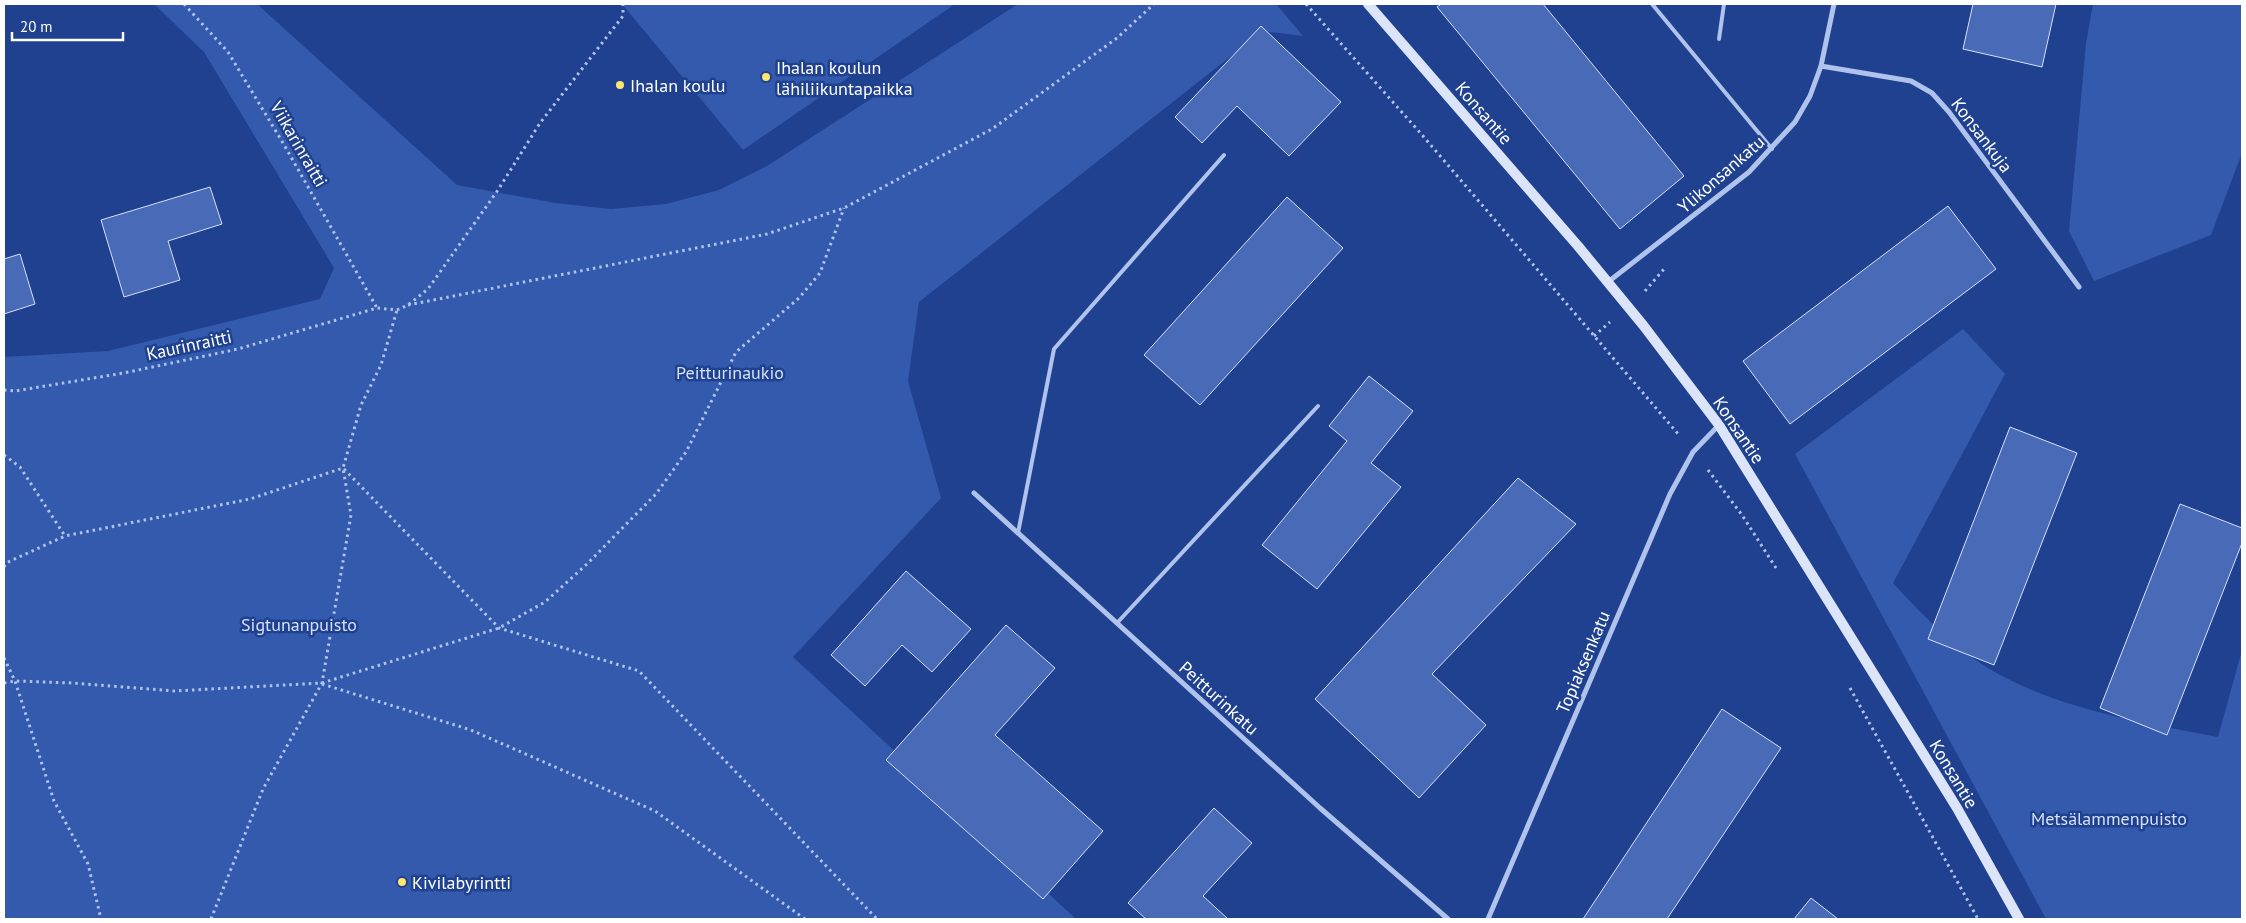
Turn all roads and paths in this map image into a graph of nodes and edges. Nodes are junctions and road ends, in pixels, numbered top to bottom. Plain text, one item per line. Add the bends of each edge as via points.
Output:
1 (184, 4) edge
2 (623, 4) edge
3 (1154, 4) edge
4 (1306, 4) edge
5 (1368, 4) edge
6 (1652, 4) edge
7 (1724, 4) edge
8 (1834, 4) edge
9 (1719, 39) dead end
10 (1821, 66) junction
11 (1772, 149) junction
12 (1224, 155) dead end
13 (844, 208) junction
14 (1608, 282) junction
15 (2079, 286) dead end
16 (408, 305) junction
17 (377, 308) junction
18 (397, 310) junction
19 (4, 390) edge
20 (1318, 406) dead end
21 (1665, 419) dead end
22 (1719, 425) junction
23 (4, 455) edge
24 (343, 468) junction
25 (1715, 478) dead end
26 (974, 493) dead end
27 (1018, 534) junction
28 (65, 536) junction
29 (4, 567) edge
30 (1778, 572) dead end
31 (1117, 623) junction
32 (499, 628) junction
33 (4, 658) edge
34 (15, 681) junction
35 (1847, 681) dead end
36 (4, 682) edge
37 (322, 683) junction
38 (214, 913) junction
39 (101, 919) edge
40 (211, 919) edge
41 (216, 919) edge
42 (805, 919) edge
43 (877, 919) edge
44 (1448, 919) edge
45 (1488, 919) edge
46 (1978, 919) edge
47 (2020, 919) edge

1 - 17 path, Viikarinraitti via 228,52
2 - 16 path via 623,16 540,123 498,190 428,289
3 - 13 path via 1117,38 992,128
4 - 21 path via 1424,136
5 - 14 street, Konsantie
6 - 11 lane
7 - 9 lane
8 - 10 street, Ylikonsankatu
10 - 11 street, Ylikonsankatu via 1810,96 1795,122
10 - 15 street, Konsankuja via 1911,81 1932,93
11 - 14 street, Ylikonsankatu via 1749,172
12 - 27 lane via 1054,349
13 - 16 path via 767,234
13 - 32 path via 820,273 799,298 736,352 686,452 656,494 545,602
14 - 22 street, Konsantie
16 - 18 path
17 - 18 path
17 - 19 path, Kaurinraitti via 238,349 124,373 15,391
18 - 24 path via 381,365 361,405
20 - 31 lane
22 - 45 street, Topiaksenkatu via 1693,452 1670,494
22 - 47 street, Konsantie via 1957,808
23 - 28 path via 20,467
24 - 28 path via 250,499
24 - 32 path
24 - 37 path via 351,515
25 - 30 path
26 - 27 street, Peitturinkatu
27 - 31 street, Peitturinkatu
28 - 29 path via 6,563
31 - 44 street, Peitturinkatu via 1320,808
32 - 37 path
32 - 43 path via 639,672
33 - 34 path
34 - 36 path
34 - 37 path via 174,691
34 - 39 path via 54,801 88,864
35 - 46 path
37 - 38 path via 263,789
37 - 42 path via 472,730 655,811
38 - 40 path
38 - 41 path

